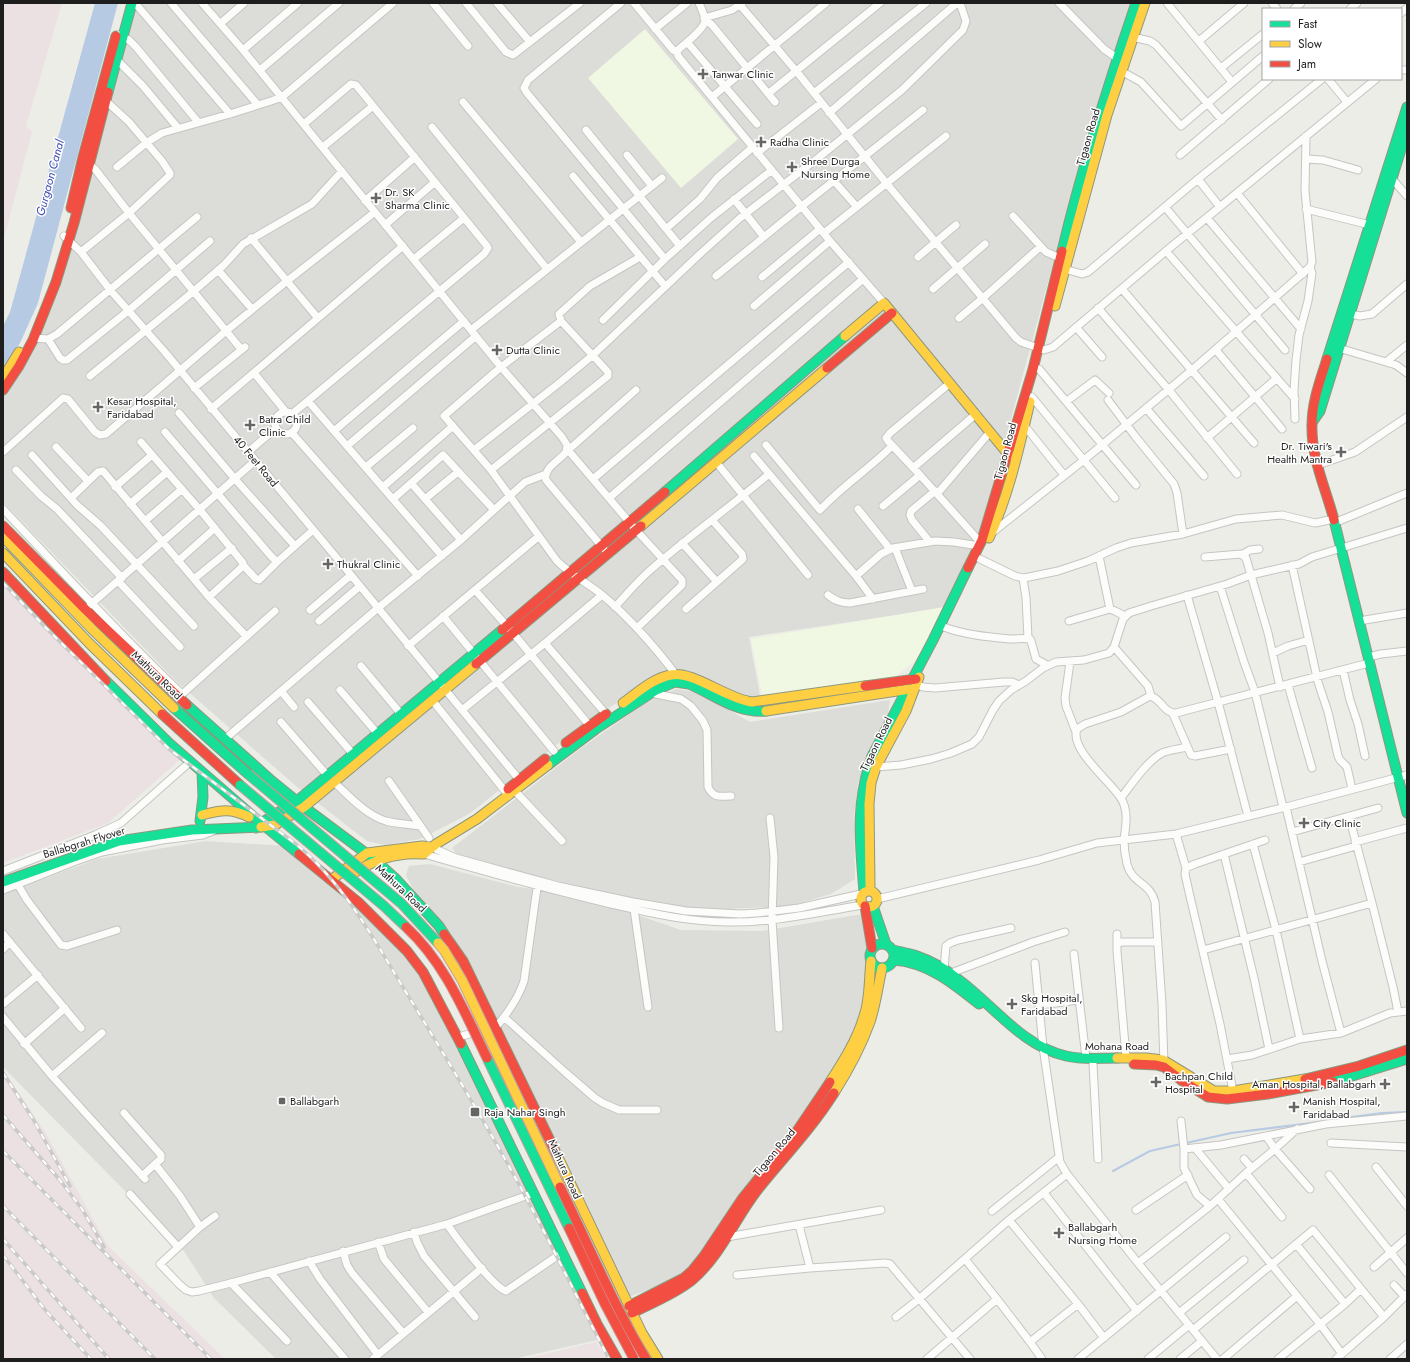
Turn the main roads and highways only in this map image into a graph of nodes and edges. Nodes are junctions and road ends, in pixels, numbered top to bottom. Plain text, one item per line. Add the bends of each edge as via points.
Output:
1 (125, 3) edge
2 (134, 3) edge
3 (1136, 3) edge
4 (1145, 3) edge
5 (120, 36) junction
6 (1118, 66) junction
7 (1407, 107) edge
8 (1405, 132) edge
9 (85, 164) junction
10 (1373, 226) junction
11 (66, 238) junction
12 (892, 313) junction
13 (1335, 347) junction
14 (1041, 350) junction
15 (3, 378) edge
16 (3, 390) edge
17 (1012, 456) junction
18 (3, 526) edge
19 (3, 537) edge
20 (983, 540) junction
21 (3, 553) edge
22 (3, 572) edge
23 (678, 677) junction
24 (912, 686) junction
25 (202, 772) junction
26 (269, 778) junction
27 (514, 788) junction
28 (297, 800) junction
29 (242, 807) junction
30 (304, 807) junction
31 (1407, 813) edge
32 (202, 815) junction
33 (328, 824) junction
34 (261, 826) junction
35 (196, 829) junction
36 (425, 848) junction
37 (367, 853) junction
38 (301, 855) junction
39 (375, 860) junction
40 (3, 882) edge
41 (334, 882) junction
42 (865, 892) junction
43 (869, 904) junction
44 (872, 948) junction
45 (891, 951) junction
46 (871, 961) junction
47 (882, 968) junction
48 (1407, 1050) edge
49 (1044, 1051) junction
50 (1407, 1059) edge
51 (1164, 1064) junction
52 (806, 1125) junction
53 (631, 1310) junction
54 (617, 1359) edge
55 (634, 1359) edge
56 (646, 1359) edge
57 (658, 1359) edge

1 - 5 main road
2 - 5 main road
3 - 6 main road
4 - 6 main road, Tigaon Road
5 - 9 main road
5 - 9 main road via 117,60 106,101
6 - 14 main road, Tigaon Road via 1101,133 1061,265
7 - 8 main road
8 - 10 main road
9 - 11 main road
10 - 13 main road
10 - 13 main road via 1350,314
11 - 15 main road via 43,305
11 - 16 main road via 47,309 14,375
12 - 17 main road
12 - 28 main road via 884,303 601,547
12 - 30 main road
13 - 31 main road via 1313,408 1312,438
14 - 17 main road, Tigaon Road
14 - 17 main road, Tigaon Road via 1032,397
17 - 20 main road, Tigaon Road via 1000,516
18 - 26 main road via 88,606 136,658 181,695 225,740
19 - 56 main road, Mathura Road, bridge via 78,615 216,747 402,904 444,950 462,980 614,1300
20 - 24 main road
20 - 24 main road, Tigaon Road via 980,560
21 - 55 main road, Mathura Road, bridge via 69,623 206,756 384,906 414,934 437,962 452,986
22 - 25 main road via 100,675
23 - 24 main road via 692,677 736,698 752,702
23 - 27 main road via 617,714
23 - 27 main road via 669,675 657,680 606,714 554,751
24 - 42 main road, Tigaon Road via 906,711 876,767 871,783
24 - 42 main road, Tigaon Road via 872,756 863,785 859,822
25 - 29 main road
25 - 32 main road
26 - 28 main road
26 - 29 main road via 260,796
27 - 36 main road
28 - 30 main road
28 - 34 main road
29 - 34 main road
30 - 33 main road
30 - 34 main road via 274,825
32 - 34 main road via 227,809 241,813
32 - 35 main road
33 - 37 main road
33 - 38 main road via 305,846
34 - 35 main road, Ballabgrah Flyover
34 - 38 main road
35 - 40 main road, Ballabgrah Flyover via 119,841
36 - 37 main road
36 - 39 main road
37 - 39 main road
37 - 41 main road via 348,866
38 - 41 main road
39 - 41 main road
39 - 53 main road via 395,878 438,926 463,961
41 - 54 main road via 358,902 407,951 424,972 597,1324
42 - 43 main road via 860,900
42 - 43 main road via 876,894
43 - 44 main road
43 - 45 main road
44 - 45 main road via 876,945
44 - 46 main road via 869,956
45 - 47 main road via 891,964
45 - 49 main road, Mohana Road via 902,959 938,974 1008,1028
45 - 49 main road, Mohana Road via 925,958 948,971
46 - 47 main road
46 - 52 main road, Tigaon Road via 868,1000 859,1031
47 - 52 main road, Tigaon Road via 870,1020 851,1064 826,1106
48 - 51 main road, Mohana Road via 1320,1076 1220,1092
49 - 51 main road, Mohana Road via 1086,1058 1153,1058
49 - 51 main road, Mohana Road via 1070,1063
50 - 51 main road via 1332,1082 1227,1099 1208,1097 1181,1080
52 - 53 main road, Tigaon Road via 742,1199 691,1273
52 - 53 main road, Tigaon Road via 753,1196 706,1266 690,1282 671,1294
53 - 57 main road

